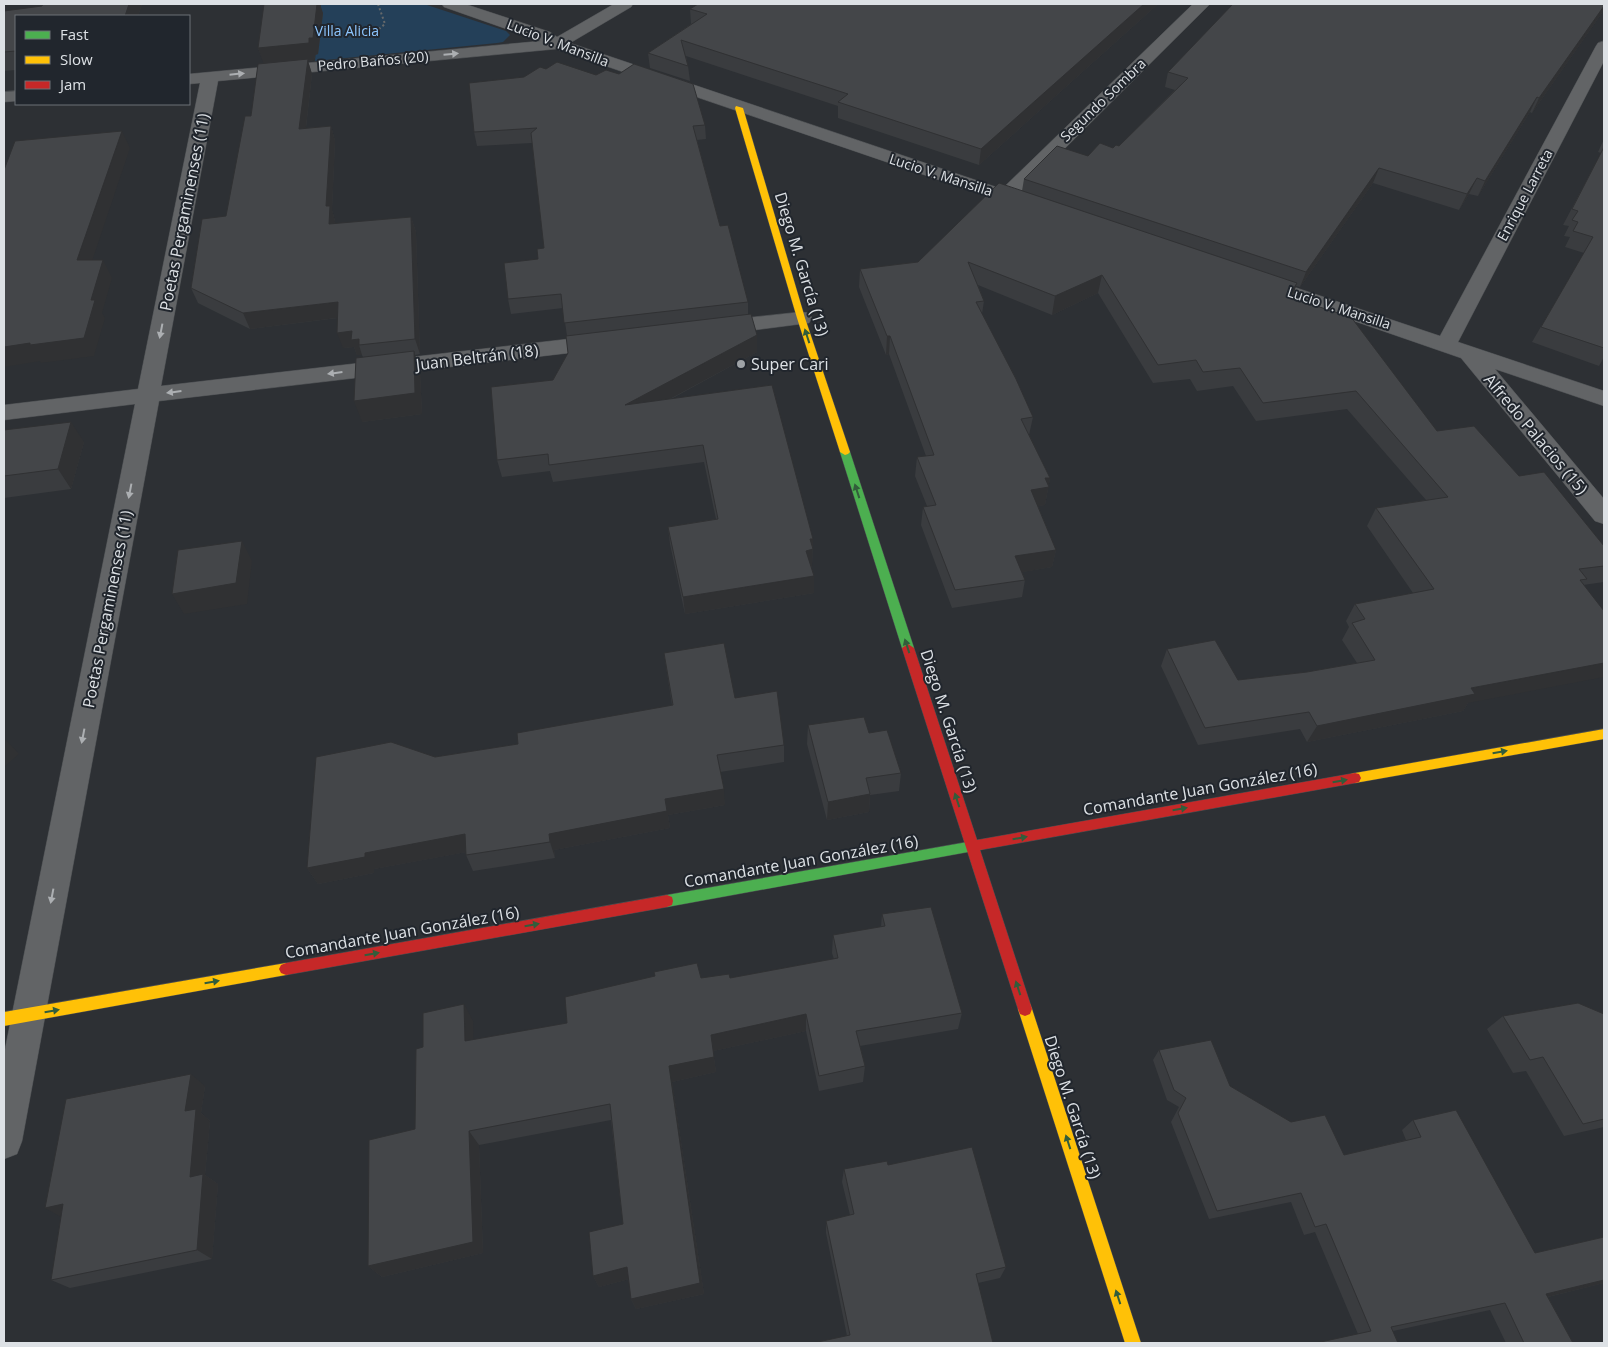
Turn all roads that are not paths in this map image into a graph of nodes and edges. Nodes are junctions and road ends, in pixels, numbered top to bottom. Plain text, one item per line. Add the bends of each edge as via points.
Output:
1 (450, 4) edge
2 (625, 4) edge
3 (1202, 4) edge
4 (557, 44) junction
5 (1604, 46) edge
6 (200, 78) edge
7 (739, 108) junction
8 (1005, 197) junction
9 (1042, 209) edge
10 (1240, 275) edge
11 (801, 318) junction
12 (692, 331) edge
13 (623, 339) edge
14 (1446, 344) junction
15 (1468, 352) junction
16 (148, 395) junction
17 (1604, 399) edge
18 (4, 412) edge
19 (1604, 515) edge
20 (1604, 734) edge
21 (972, 846) junction
22 (16, 1017) edge
23 (4, 1141) edge
24 (1132, 1343) edge

1 - 4 street, Lucio V. Mansilla via 544,35
2 - 4 street
3 - 8 street, Segundo Sombra
6 -> 4 street, Pedro Baños (20)
4 - 7 street, Lucio V. Mansilla
5 - 14 street, Enrique Larreta
6 -> 16 street, Poetas Pergaminenses (11)
7 - 8 street, Lucio V. Mansilla
7 - 11 street, Diego M. García (13)
8 - 9 street, Lucio V. Mansilla
10 - 14 street, Lucio V. Mansilla
11 - 12 street
21 -> 11 street, Diego M. García (13)
13 -> 16 street, Juan Beltrán (18)
14 - 15 street, Lucio V. Mansilla
15 - 17 street, Lucio V. Mansilla
15 - 19 street, Alfredo Palacios (15)
16 - 18 street, Juan Beltrán (18)
16 -> 22 street, Poetas Pergaminenses (11)
21 -> 20 street, Comandante Juan González (16)
22 -> 21 street, Comandante Juan González (16)
24 -> 21 street, Diego M. García (13)
22 - 23 street, Poetas Pergaminenses (11)

